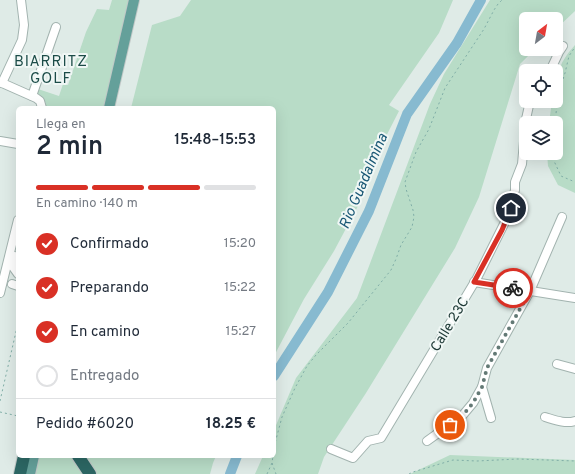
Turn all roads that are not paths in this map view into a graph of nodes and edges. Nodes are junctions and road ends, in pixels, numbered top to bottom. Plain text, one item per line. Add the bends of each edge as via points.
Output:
1 (21, 0) edge
2 (134, 0) edge
3 (56, 27) dead end
4 (1, 83) edge
5 (32, 96) junction
6 (41, 106) edge
7 (109, 106) edge
8 (529, 108) edge
9 (0, 141) edge
10 (16, 144) edge
11 (562, 217) dead end
12 (16, 228) edge
13 (14, 253) dead end
14 (16, 271) edge
15 (474, 282) junction
16 (530, 291) junction
17 (0, 294) edge
18 (575, 298) edge
19 (557, 364) dead end
20 (575, 369) edge
21 (482, 387) junction
22 (545, 417) dead end
23 (491, 418) dead end
24 (575, 421) edge
25 (427, 441) dead end
26 (331, 449) dead end
27 (24, 458) edge
28 (34, 458) edge
29 (79, 458) edge
30 (20, 474) edge
31 (30, 474) edge
32 (90, 474) edge

1 - 4 street via 24,25 22,40
2 - 7 main road
3 - 5 street
4 - 5 street
5 - 6 street via 40,101
8 - 15 street, Calle 23C via 523,157 515,182 511,208
9 - 10 street
11 - 16 street
12 - 17 street
13 - 14 street via 13,267
15 - 16 street
15 - 26 street, Calle 23C via 381,438 368,441 354,458
16 - 18 street
16 - 21 street via 487,368
19 - 20 street
21 - 23 street
21 - 25 street via 462,416
22 - 24 street via 559,421
27 - 30 highway
28 - 31 main road
29 - 32 highway

